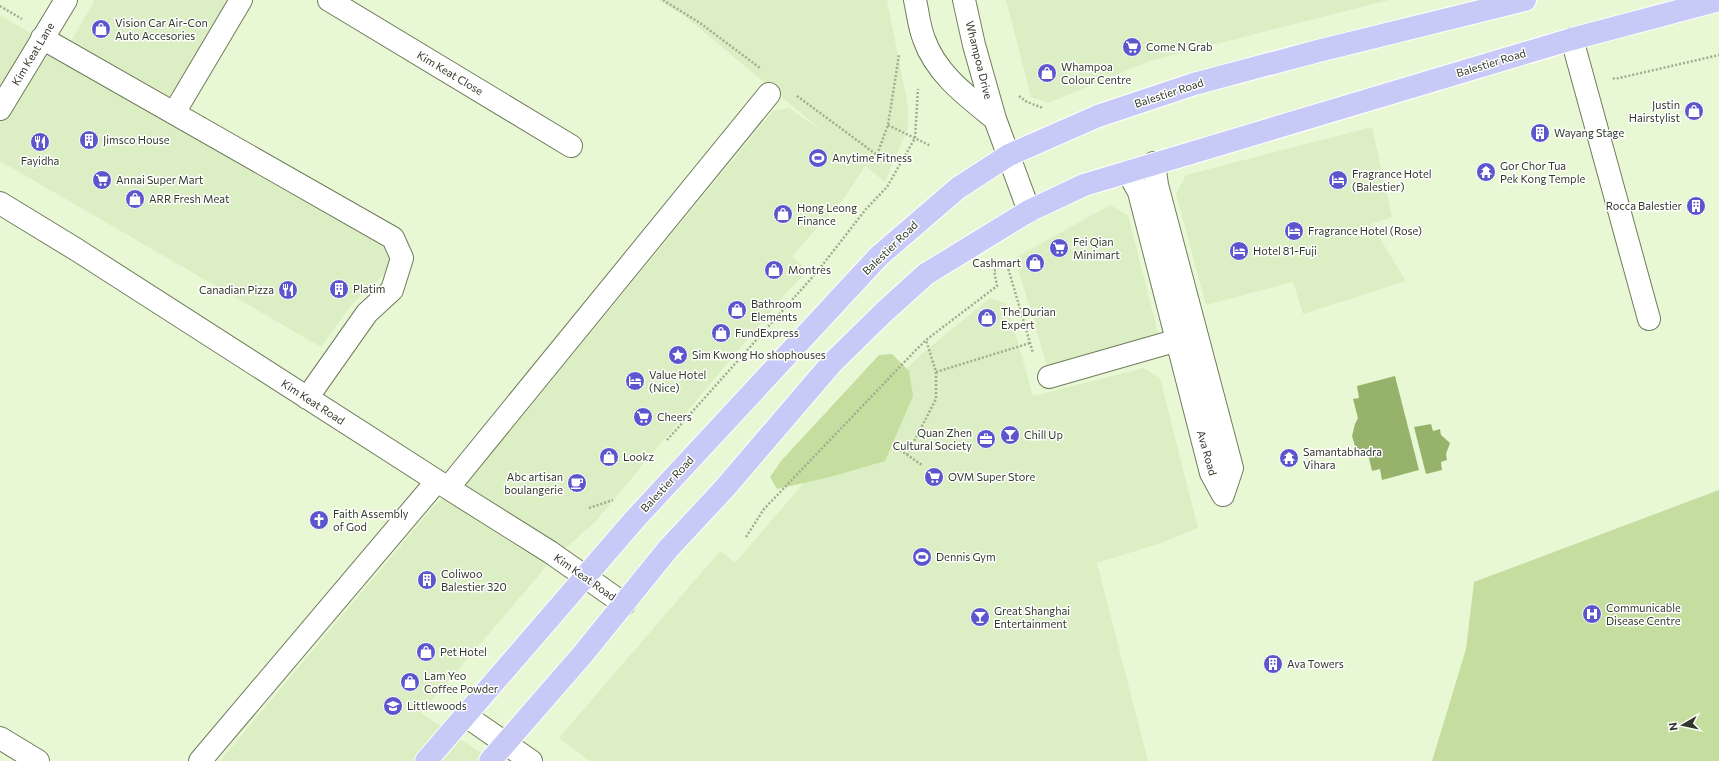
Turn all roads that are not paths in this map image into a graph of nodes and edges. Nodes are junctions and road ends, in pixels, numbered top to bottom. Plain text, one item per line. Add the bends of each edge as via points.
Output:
1 (66, 0) edge
2 (241, 0) edge
3 (329, 0) edge
4 (915, 0) edge
5 (964, 0) edge
6 (1719, 0) edge
7 (1518, 1) edge
8 (42, 38) junction
9 (1572, 38) junction
10 (773, 88) road end
11 (0, 109) edge
12 (174, 112) junction
13 (995, 120) junction
14 (571, 146) dead end
15 (1009, 155) junction
16 (1154, 163) junction
17 (1128, 172) junction
18 (0, 203) edge
19 (1029, 211) junction
20 (1649, 319) dead end
21 (1178, 340) junction
22 (1049, 377) road end
23 (307, 398) junction
24 (442, 485) junction
25 (585, 577) junction
26 (624, 604) junction
27 (466, 716) junction
28 (0, 738) edge
29 (504, 744) junction
30 (38, 761) edge
31 (200, 761) edge
32 (426, 761) edge
33 (490, 761) edge
34 (531, 761) edge

1 - 8 street, Kim Keat Lane
2 - 12 street
3 - 14 street, Kim Keat Close
4 - 13 street, Whampoa Drive via 924,40 938,65 948,79
5 - 13 street, Whampoa Drive
6 - 9 main road, Balestier Road
7 - 15 main road, Balestier Road via 1194,84 1098,116
8 - 11 street, Kim Keat Lane
8 - 12 street
9 - 16 main road, Balestier Road
9 - 20 street
10 - 24 street
12 - 23 street via 393,238 402,258 392,290 367,313
13 - 15 street, Whampoa Drive
15 - 19 street, Whampoa Drive
15 - 25 main road, Balestier Road via 958,188 879,256 635,519
16 - 17 main road, Balestier Road
16 - 21 street, Ava Road via 1157,185 1232,468 1222,495 1211,473
17 - 19 main road, Balestier Road via 1084,185
17 - 21 street, Ava Road via 1139,192
18 - 23 street, Kim Keat Road via 70,245
19 - 26 main road, Balestier Road via 926,274 884,312 831,364 724,489 668,549
21 - 22 street
23 - 24 street, Kim Keat Road
24 - 25 street, Kim Keat Road via 550,552
24 - 31 street
25 - 26 street, Kim Keat Road
25 - 27 main road, Balestier Road
26 - 29 main road, Balestier Road
27 - 29 street
27 - 32 main road, Balestier Road
28 - 30 street
29 - 33 main road, Balestier Road
29 - 34 street

